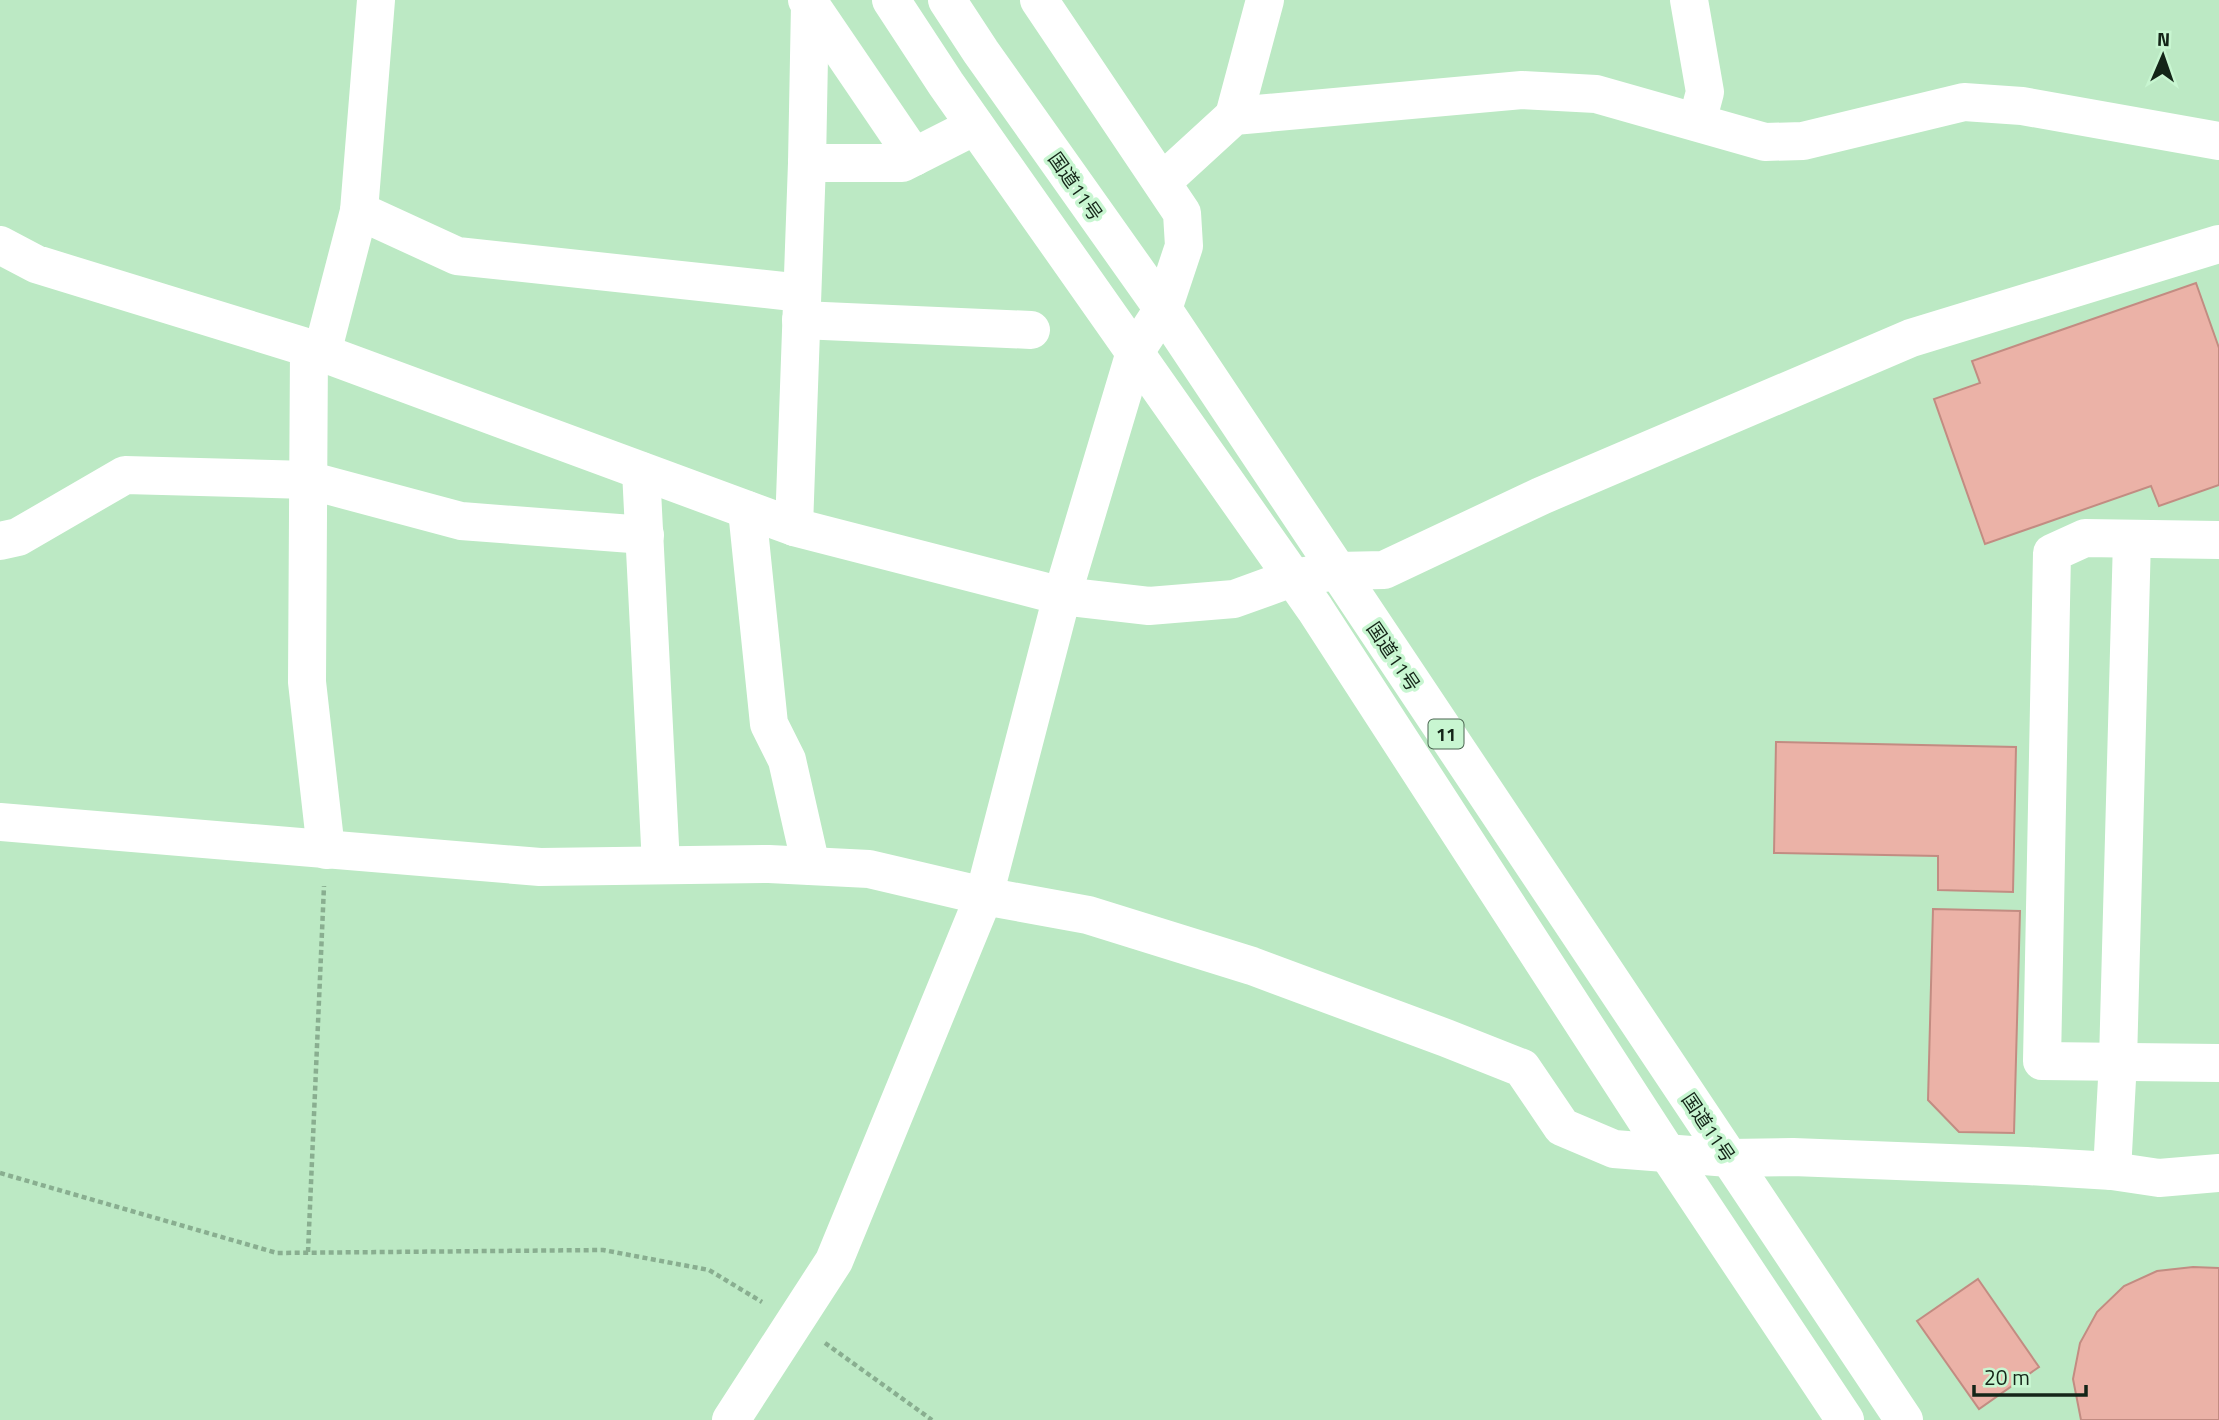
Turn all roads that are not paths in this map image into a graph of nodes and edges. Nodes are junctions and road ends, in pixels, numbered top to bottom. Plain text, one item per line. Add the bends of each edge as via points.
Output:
1 (376, 0) edge
2 (891, 0) edge
3 (947, 0) edge
4 (1039, 0) edge
5 (1265, 0) edge
6 (1689, 0) edge
7 (808, 2) edge
8 (1234, 116) junction
9 (1697, 122) junction
10 (975, 126) junction
11 (2219, 141) edge
12 (914, 157) junction
13 (807, 163) junction
14 (1162, 182) junction
15 (359, 211) junction
16 (0, 245) edge
17 (2216, 254) edge
18 (802, 307) junction
19 (1163, 309) junction
20 (1031, 330) dead end
21 (315, 350) junction
22 (1135, 352) junction
23 (641, 471) junction
24 (307, 480) junction
25 (747, 510) junction
26 (794, 527) junction
27 (645, 535) junction
28 (2132, 539) junction
29 (2219, 540) edge
30 (0, 541) edge
31 (1338, 571) junction
32 (1292, 578) junction
33 (1062, 596) junction
34 (0, 822) edge
35 (326, 850) junction
36 (661, 865) junction
37 (811, 866) junction
38 (984, 896) junction
39 (2118, 1061) junction
40 (2219, 1063) edge
41 (1668, 1154) junction
42 (1729, 1158) junction
43 (2112, 1171) junction
44 (2219, 1173) edge
45 (731, 1420) edge
46 (1845, 1420) edge
47 (1904, 1420) edge

1 - 15 main road
2 - 10 main road, 国道11号 / 11
3 - 19 main road, 国道11号 / 11
4 - 14 main road
5 - 8 main road
6 - 9 main road via 1705,92
7 - 12 main road
7 - 13 main road
8 - 9 main road via 1522,90 1596,94
8 - 14 main road
9 - 11 main road via 1765,142 1803,141 1964,102 2022,106
10 - 12 main road
10 - 22 main road, 国道11号 / 11
12 - 13 main road via 902,163
13 - 18 main road
14 - 19 main road via 1182,213 1184,246
15 - 18 main road via 457,256
15 - 21 main road
16 - 21 main road via 36,264
17 - 31 main road via 1912,338 1541,496 1384,570
18 - 20 main road
18 - 26 main road
19 - 22 main road
19 - 31 main road, 国道11号 / 11
21 - 23 main road
21 - 24 main road
22 - 32 main road, 国道11号 / 11
22 - 33 main road
23 - 25 main road
23 - 27 main road
24 - 27 main road via 461,521
24 - 30 main road via 125,475 18,537
24 - 35 main road via 307,682
25 - 26 main road
25 - 37 main road via 769,724 787,760
26 - 33 main road
27 - 36 main road
28 - 29 main road
28 - 39 main road
28 - 39 main road via 2085,538 2052,553 2042,1061
31 - 32 main road
31 - 42 main road, 国道11号 / 11
32 - 33 main road via 1234,599 1149,606
32 - 41 main road, 国道11号 / 11
33 - 38 main road
34 - 35 main road
35 - 36 main road via 540,867
36 - 37 main road
37 - 38 main road via 869,869
38 - 41 main road via 1088,915 1252,966 1433,1034 1522,1068 1562,1127 1614,1149
38 - 45 main road via 834,1261
39 - 40 main road
39 - 43 main road
41 - 42 main road
41 - 46 main road, 国道11号 / 11
42 - 43 main road
42 - 47 main road, 国道11号 / 11
43 - 44 main road via 2158,1178

